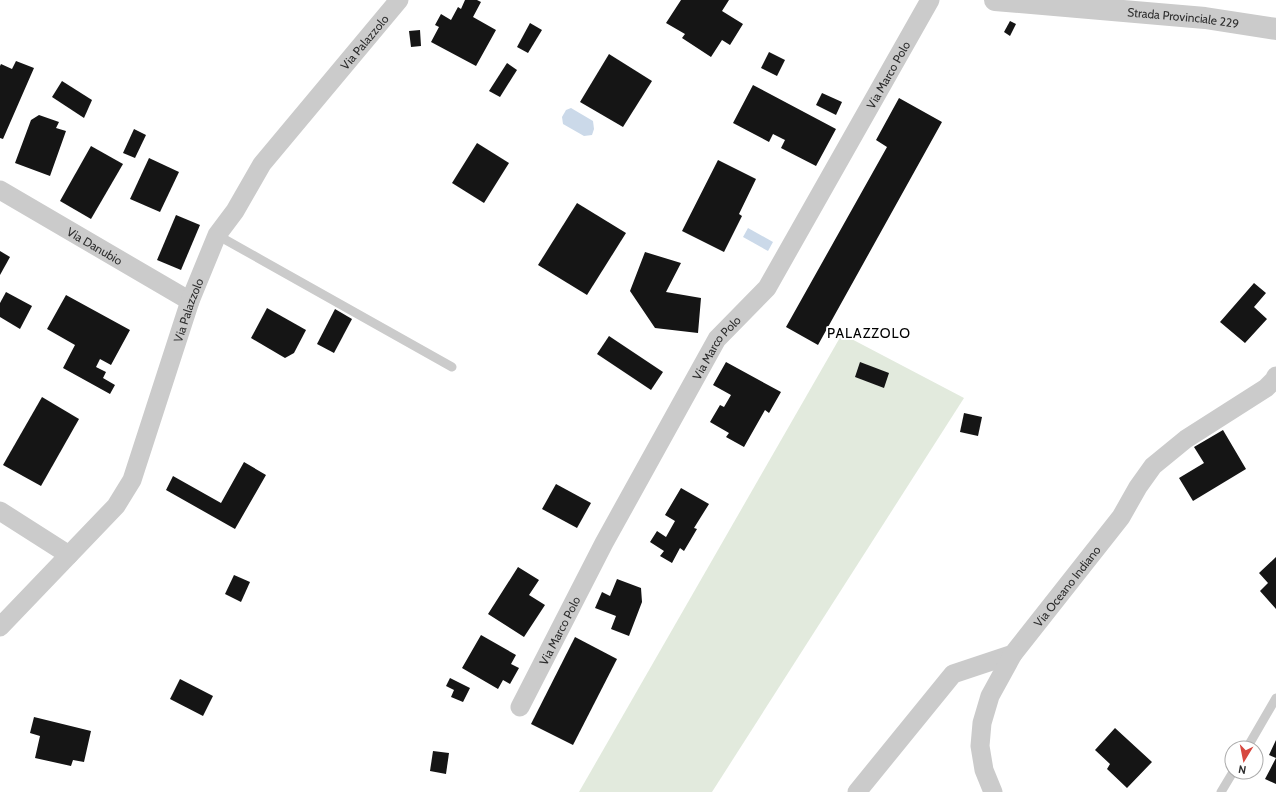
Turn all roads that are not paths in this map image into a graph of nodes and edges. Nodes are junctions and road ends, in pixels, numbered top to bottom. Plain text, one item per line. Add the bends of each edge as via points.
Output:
1 (399, 0) edge
2 (930, 0) edge
3 (995, 0) edge
4 (1276, 29) edge
5 (0, 190) edge
6 (217, 235) junction
7 (190, 301) junction
8 (452, 367) dead end
9 (1276, 376) edge
10 (0, 511) edge
11 (69, 555) junction
12 (0, 627) edge
13 (1013, 654) junction
14 (1276, 698) edge
15 (520, 707) dead end
16 (1252, 740) edge
17 (1228, 780) edge
18 (857, 792) edge
19 (993, 792) edge
20 (1221, 792) edge

1 - 6 street, Via Palazzolo via 262,164 235,211
2 - 15 street, Via Marco Polo via 767,288 717,339 604,543
3 - 4 street, Strada Provinciale 229 via 1205,18
5 - 7 street, Via Danubio
6 - 7 street, Via Palazzolo
6 - 8 lane
7 - 11 street, Via Palazzolo via 132,480 116,506
9 - 13 street, Via Oceano Indiano via 1266,388 1186,439 1153,466 1121,517
10 - 11 street
11 - 12 street, Via Palazzolo
13 - 18 street via 953,674
13 - 19 street, Via Oceano Indiano via 990,696 982,723 980,746 984,770
14 - 16 lane
17 - 20 lane

